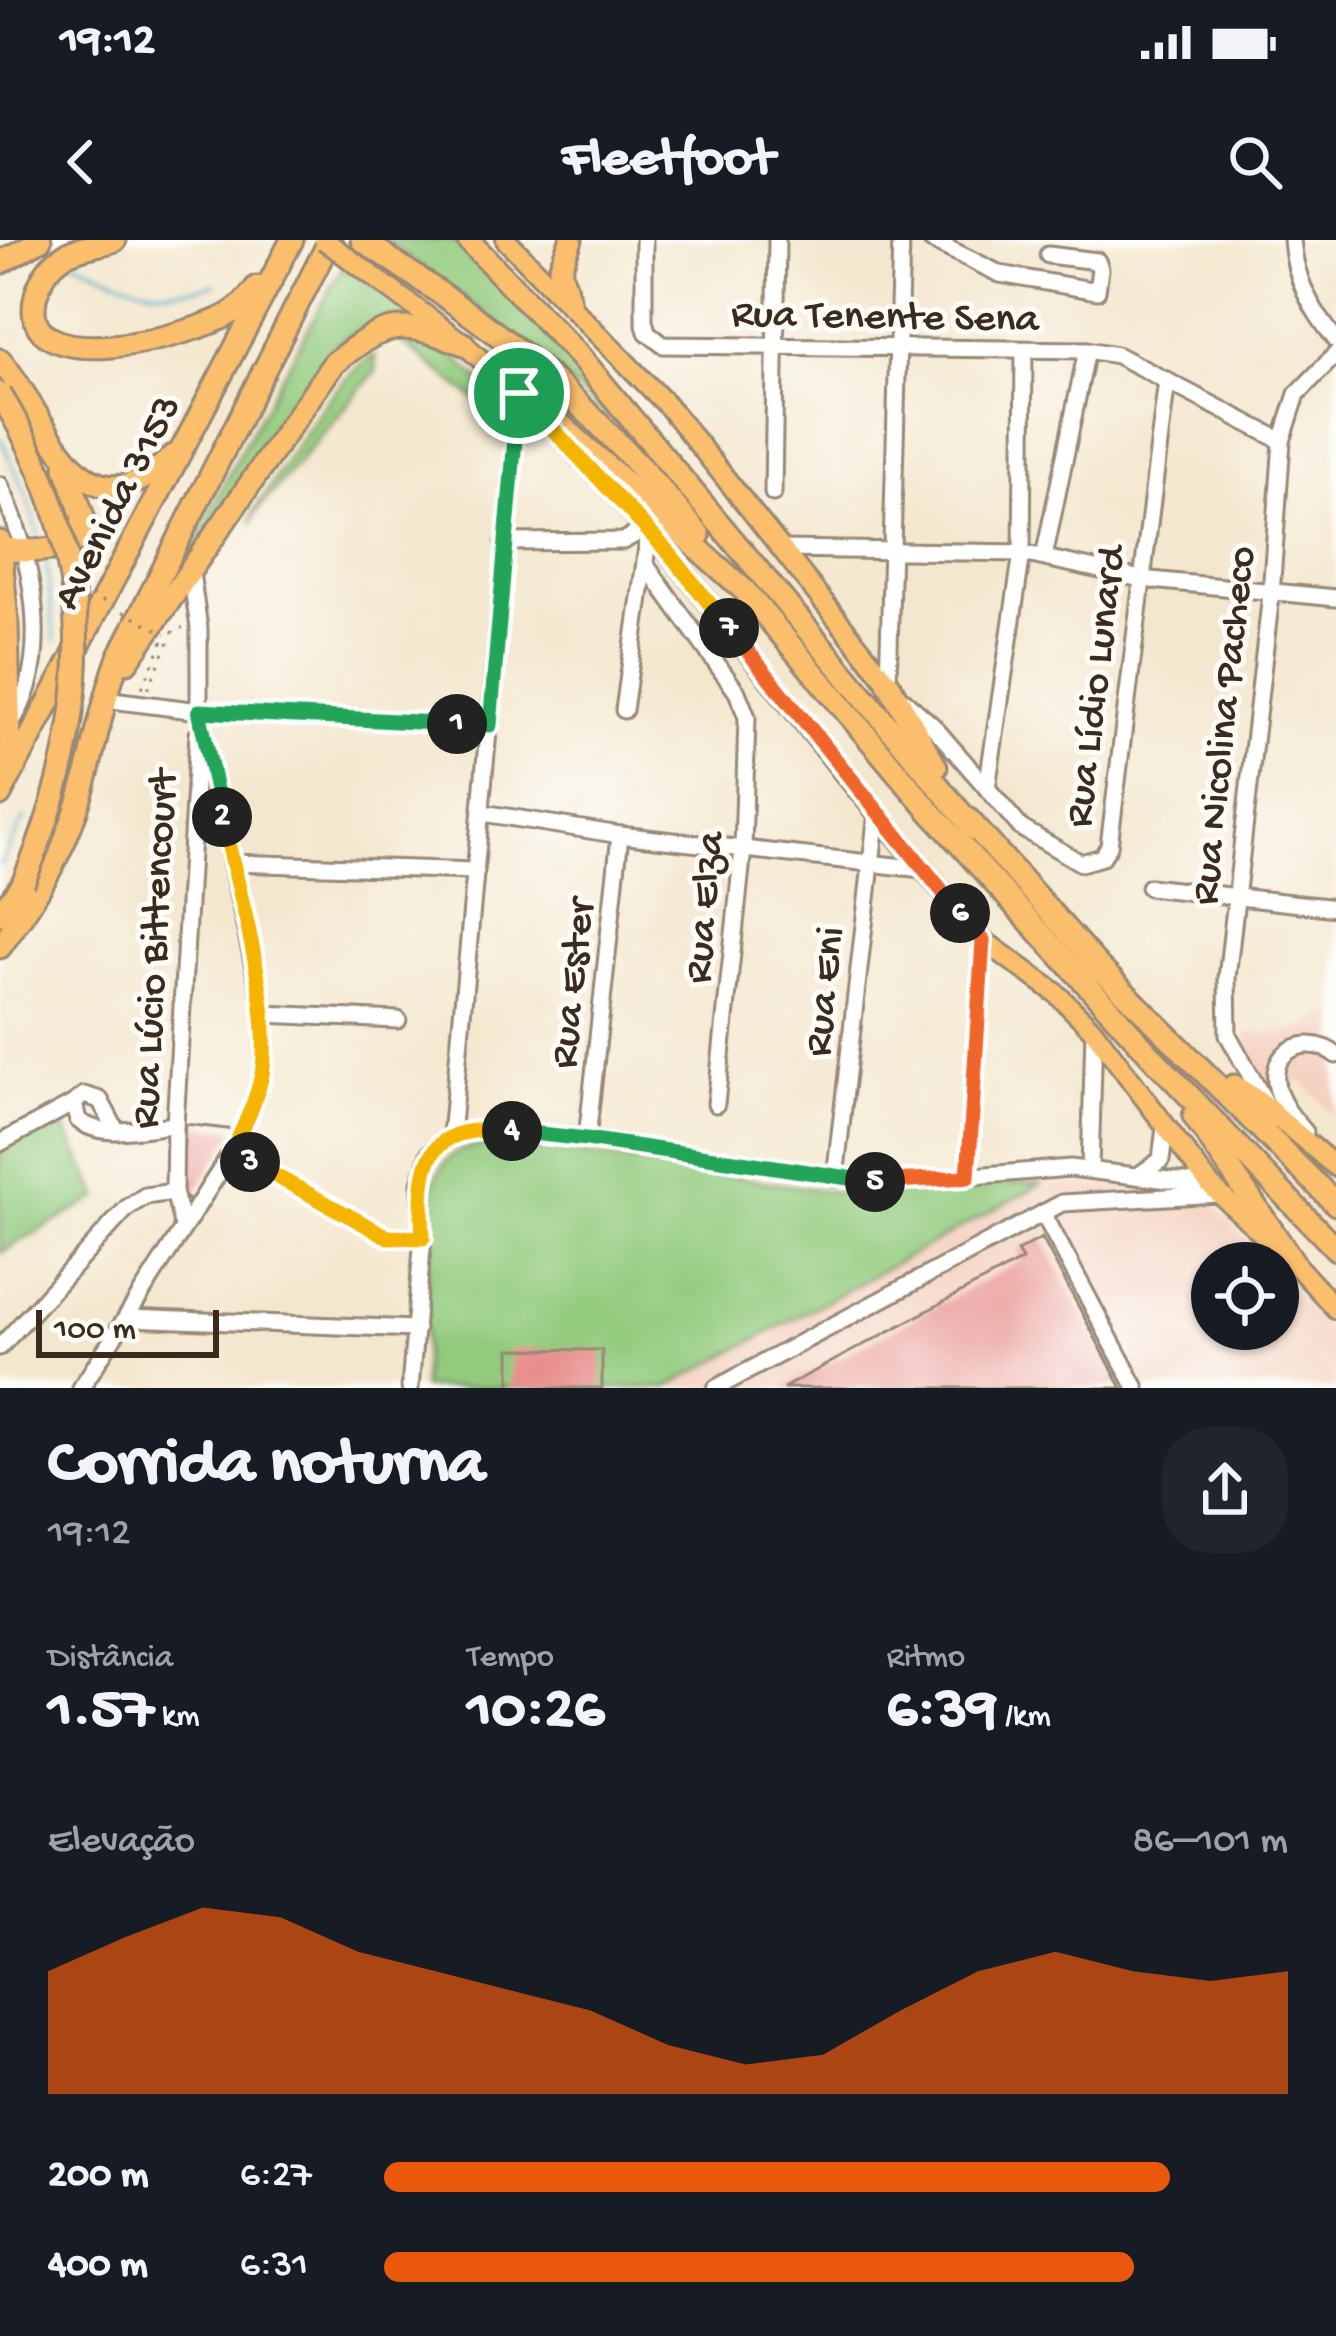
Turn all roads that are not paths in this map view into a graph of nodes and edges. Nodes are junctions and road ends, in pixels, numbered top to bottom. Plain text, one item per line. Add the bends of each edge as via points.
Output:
1 (40, 240) edge
2 (115, 240) edge
3 (292, 240) edge
4 (327, 240) edge
5 (468, 240) edge
6 (506, 240) edge
7 (571, 240) edge
8 (644, 240) edge
9 (777, 240) edge
10 (901, 240) edge
11 (931, 240) edge
12 (1292, 240) edge
13 (363, 250) edge
14 (1048, 255) dead end
15 (0, 263) edge
16 (279, 266) junction
17 (570, 304) junction
18 (1336, 340) edge
19 (464, 344) junction
20 (898, 347) junction
21 (774, 348) junction
22 (1087, 350) junction
23 (1024, 352) junction
24 (1336, 354) edge
25 (0, 360) edge
26 (1167, 380) junction
27 (519, 393) junction
28 (0, 394) edge
29 (538, 412) junction
30 (1282, 441) junction
31 (181, 448) junction
32 (64, 461) junction
33 (0, 485) edge
34 (773, 493) dead end
35 (647, 531) junction
36 (503, 542) junction
37 (13, 548) edge
38 (784, 549) junction
39 (894, 551) junction
40 (1022, 554) junction
41 (1044, 556) junction
42 (645, 564) junction
43 (191, 573) junction
44 (1141, 579) junction
45 (745, 590) junction
46 (1271, 594) junction
47 (1336, 598) edge
48 (4, 624) edge
49 (891, 687) junction
50 (106, 693) junction
51 (624, 710) dead end
52 (199, 711) junction
53 (490, 725) junction
54 (8, 727) junction
55 (988, 783) junction
56 (2, 790) edge
57 (877, 812) junction
58 (483, 813) junction
59 (975, 830) junction
60 (620, 835) junction
61 (743, 849) junction
62 (871, 861) junction
63 (232, 863) junction
64 (922, 869) junction
65 (476, 871) junction
66 (1150, 887) dead end
67 (1238, 900) junction
68 (1336, 908) edge
69 (0, 914) edge
70 (983, 940) junction
71 (0, 947) edge
72 (264, 1014) junction
73 (398, 1021) dead end
74 (1094, 1031) junction
75 (1336, 1054) edge
76 (1156, 1061) junction
77 (74, 1102) junction
78 (716, 1104) dead end
79 (1266, 1119) junction
80 (176, 1125) junction
81 (1165, 1127) junction
82 (116, 1130) junction
83 (451, 1136) junction
84 (587, 1139) junction
85 (0, 1143) edge
86 (1318, 1148) junction
87 (232, 1152) junction
88 (1336, 1167) edge
89 (1090, 1169) junction
90 (1136, 1175) junction
91 (968, 1177) junction
92 (836, 1178) junction
93 (1215, 1190) junction
94 (174, 1192) junction
95 (1336, 1204) edge
96 (1042, 1213) junction
97 (183, 1227) junction
98 (423, 1238) junction
99 (1271, 1242) edge
100 (1280, 1242) edge
101 (1336, 1249) edge
102 (1299, 1267) edge
103 (1299, 1268) edge
104 (1336, 1296) edge
105 (1336, 1309) edge
106 (128, 1318) junction
107 (416, 1329) junction
108 (0, 1346) edge
109 (81, 1388) edge
110 (410, 1388) edge
111 (716, 1388) edge
112 (1136, 1388) edge

1 - 15 highway
2 - 16 highway via 62,256 44,276 36,314 54,340 136,345 209,325 239,308
3 - 16 highway, Avenida 3153
4 - 13 main road, bridge
4 - 50 highway, Avenida 3153
5 - 59 highway via 580,357
6 - 17 main road
7 - 17 highway via 560,269
8 - 21 street, Rua Tenente Sena via 644,320 653,340
9 - 21 street
10 - 20 street
11 - 14 street via 1000,274 1097,291 1097,262
12 - 18 street via 1306,297
13 - 19 main road
13 - 45 highway via 476,320 562,388 650,476
16 - 31 highway, Avenida 3153
17 - 38 main road via 668,406
19 - 27 main road
19 - 43 highway via 410,325 364,340 334,364
20 - 21 street, Rua Tenente Sena
20 - 23 street, Rua Tenente Sena
20 - 39 street
21 - 34 street
22 - 23 street, Rua Tenente Sena
22 - 26 street, Rua Tenente Sena
22 - 41 street
23 - 40 street
24 - 30 street, Rua Nicolina Pacheco via 1298,394
25 - 32 highway
26 - 30 street, Rua Tenente Sena
26 - 44 street, Rua Lídio Lunard
27 - 29 main road
27 - 36 street
28 - 69 highway, bridge via 55,509 78,627 75,710 57,797 23,884
29 - 35 main road
29 - 45 highway
30 - 46 street, Rua Nicolina Pacheco
31 - 32 highway via 128,484 83,478
31 - 56 highway, Avenida 3153
32 - 37 highway via 84,526 80,540
33 - 37 street
35 - 36 street via 623,541
35 - 42 street
35 - 57 main road
36 - 53 street
37 - 48 highway
37 - 54 street via 36,640 24,706
38 - 39 street
38 - 49 main road
39 - 40 street
39 - 49 street
40 - 41 street
40 - 55 street
41 - 44 street
42 - 51 street
42 - 61 street, Rua Elza via 747,717
43 - 50 highway
43 - 52 street
44 - 46 street
44 - 55 street, Rua Lídio Lunard via 1102,857 1081,863 1021,828
45 - 76 highway via 928,809
46 - 47 street
46 - 67 street, Rua Nicolina Pacheco
48 - 54 highway
49 - 55 street, Rua Lídio Lunard
49 - 59 highway
50 - 52 street
50 - 71 highway via 71,826
52 - 53 street
52 - 63 street
52 - 80 street, Rua Lúcio Bittencourt
53 - 58 street
54 - 56 highway
57 - 62 street, Rua Eni
57 - 64 main road
58 - 60 street
58 - 65 street
59 - 79 highway via 1184,1052
60 - 61 street
60 - 84 street, Rua Ester
61 - 62 street
61 - 78 street, Rua Elza
62 - 64 street
62 - 92 street, Rua Eni
63 - 65 street
63 - 72 street
64 - 70 main road
65 - 83 street
66 - 67 street
67 - 68 street
67 - 79 street, Rua Nicolina Pacheco via 1228,1035
70 - 74 main road
70 - 91 street
72 - 73 street
72 - 87 street via 259,1084
74 - 81 main road
74 - 89 street
75 - 86 street via 1314,1043 1295,1046 1275,1076 1286,1111
76 - 100 highway
76 - 101 highway
77 - 82 street via 86,1126
77 - 82 street via 84,1095 100,1100
77 - 85 street
79 - 86 main road
79 - 95 highway
80 - 82 street
80 - 94 street, Rua Lúcio Bittencourt
81 - 90 street via 1161,1160
81 - 93 main road
83 - 84 street via 489,1129
83 - 98 street via 429,1154 420,1184
84 - 92 street
86 - 88 main road
87 - 97 street
87 - 98 street via 388,1237
89 - 90 street
89 - 91 street
90 - 93 street
91 - 92 street
93 - 96 street via 1062,1202
93 - 99 main road
94 - 97 street, Rua Lúcio Bittencourt
94 - 108 street, Rua Lúcio Bittencourt via 127,1208
96 - 111 street
96 - 112 street
97 - 106 street
98 - 107 street
102 - 104 street
103 - 105 main road
106 - 107 street
106 - 109 street
107 - 110 street

